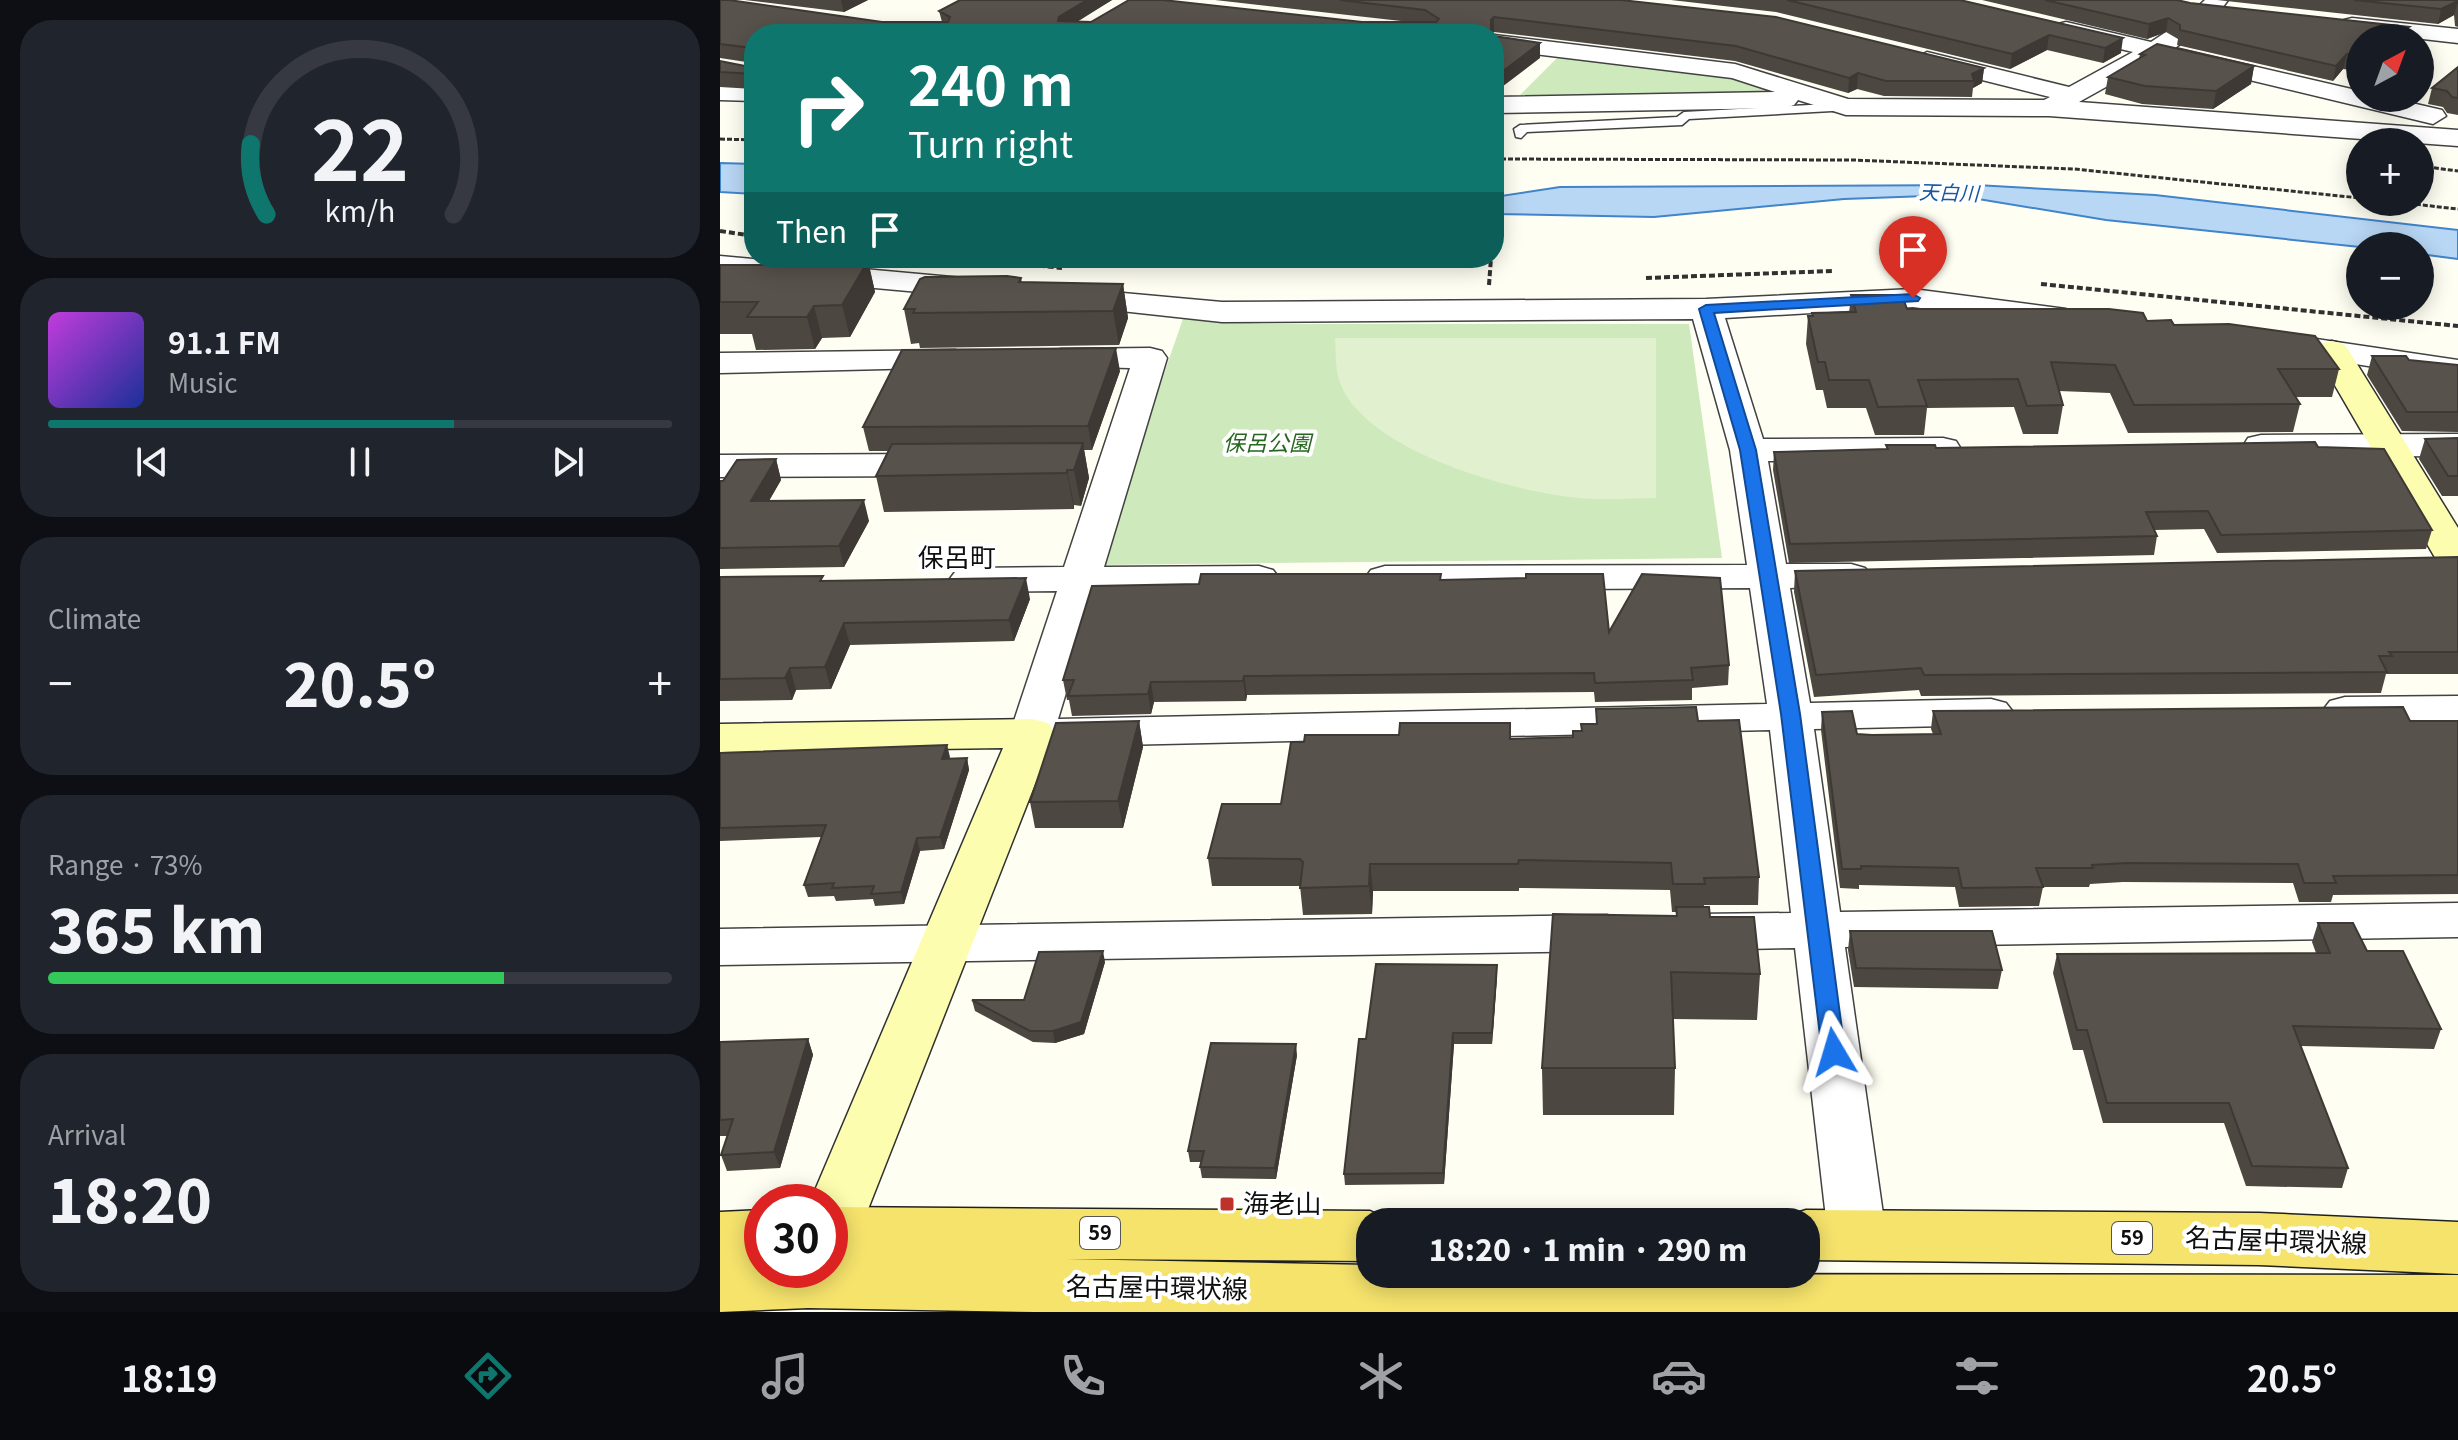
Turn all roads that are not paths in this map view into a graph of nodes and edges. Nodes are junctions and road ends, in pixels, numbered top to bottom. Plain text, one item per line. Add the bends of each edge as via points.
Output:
1 (2174, 4) edge
2 (2214, 5) edge
3 (2242, 14) edge
4 (2334, 23) edge
5 (2047, 24) edge
6 (2346, 26) edge
7 (1576, 31) edge
8 (2434, 35) edge
9 (2458, 36) edge
10 (1504, 43) edge
11 (1554, 49) junction
12 (2153, 49) junction
13 (1909, 55) edge
14 (720, 68) edge
15 (744, 71) edge
16 (2346, 84) edge
17 (720, 92) edge
18 (2332, 92) junction
19 (744, 93) edge
20 (2072, 95) junction
21 (1504, 97) edge
22 (1504, 104) edge
23 (1846, 107) junction
24 (2049, 108) junction
25 (2458, 122) edge
26 (1521, 134) dead end
27 (2458, 138) edge
28 (720, 265) edge
29 (744, 267) edge
30 (752, 268) edge
31 (1177, 307) junction
32 (1706, 309) junction
33 (2086, 320) edge
34 (2270, 343) edge
35 (2332, 351) junction
36 (1150, 358) junction
37 (720, 363) edge
38 (2458, 370) edge
39 (2388, 445) junction
40 (2458, 445) edge
41 (2221, 446) edge
42 (1971, 448) edge
43 (1748, 450) junction
44 (974, 465) edge
45 (720, 466) edge
46 (2458, 562) edge
47 (2411, 564) edge
48 (1894, 575) edge
49 (1081, 578) junction
50 (1289, 578) edge
51 (1353, 578) edge
52 (1768, 578) junction
53 (940, 580) edge
54 (2458, 709) edge
55 (2299, 710) edge
56 (2029, 712) edge
57 (1790, 714) junction
58 (1032, 733) junction
59 (720, 738) edge
60 (2458, 920) edge
61 (1819, 930) junction
62 (945, 944) junction
63 (720, 947) edge
64 (848, 1185) edge
65 (1831, 1235) edge
66 (744, 1236) edge
67 (720, 1237) edge
68 (1356, 1237) edge
69 (2458, 1248) edge
70 (848, 1262) edge
71 (848, 1265) edge
72 (744, 1281) edge
73 (720, 1287) edge
74 (2458, 1302) edge
75 (1867, 1306) edge

1 - 2 street
2 - 3 street
2 - 12 street
4 - 6 street
5 - 12 street
7 - 11 street
8 - 9 street
10 - 11 street
11 - 21 street
11 - 23 street via 1735,71
12 - 18 street
12 - 20 street
13 - 20 street
14 - 15 street
16 - 18 street
17 - 19 street
18 - 25 street
20 - 24 street
22 - 23 street via 1790,100
23 - 24 street
23 - 26 lane via 1520,129
24 - 27 street
28 - 29 street
30 - 31 street
31 - 32 street via 1222,312
31 - 36 street
32 - 33 street via 1913,298
32 - 43 street
34 - 35 street
35 - 38 street
35 - 39 street
36 - 37 street
36 - 49 street via 1101,464
39 - 40 street
39 - 41 street
39 - 46 street
42 - 43 street
43 - 52 street
44 - 45 street
46 - 47 street
48 - 52 street
49 - 50 street
49 - 53 street
49 - 58 street
51 - 52 street
52 - 57 street
54 - 55 street
56 - 57 street
57 - 58 street
57 - 61 street
58 - 59 street
58 - 62 street
60 - 61 street
61 - 62 street
61 - 65 street
62 - 63 street
62 - 64 street
65 - 69 main road, 名古屋中環状線 / 59 via 2259,1239
66 - 67 main road
68 - 70 main road, 名古屋中環状線 / 59
71 - 75 main road, 名古屋中環状線 / 59
72 - 73 main road, 名古屋中環状線 / 59
74 - 75 main road, 名古屋中環状線 / 59

